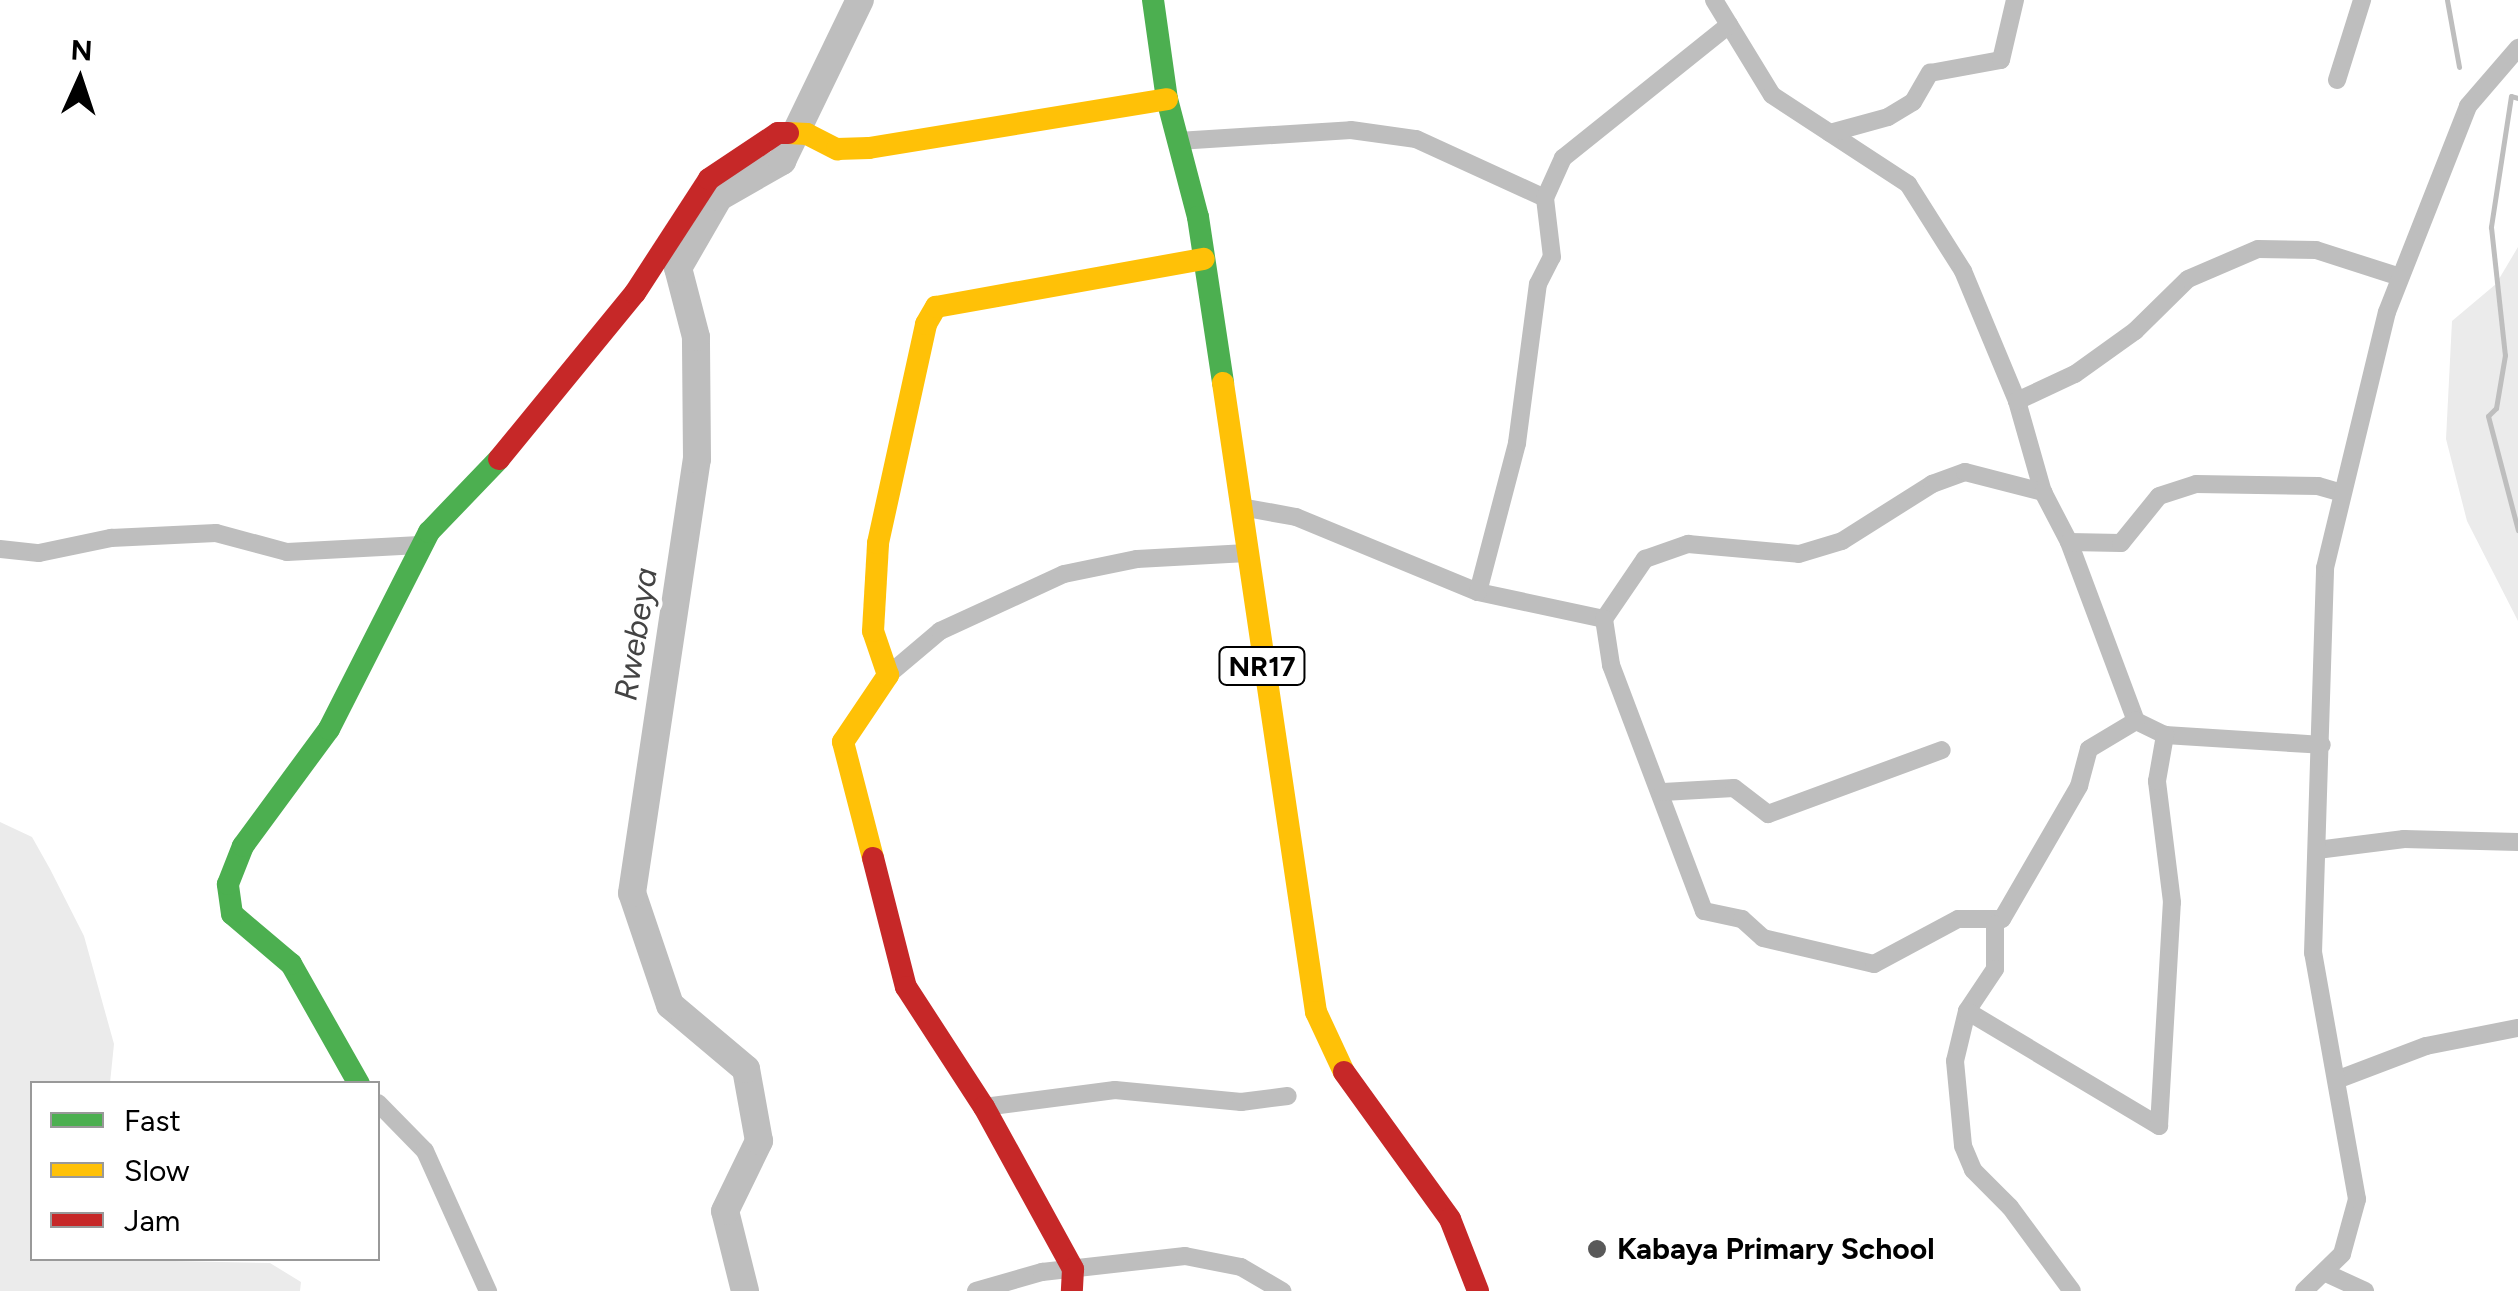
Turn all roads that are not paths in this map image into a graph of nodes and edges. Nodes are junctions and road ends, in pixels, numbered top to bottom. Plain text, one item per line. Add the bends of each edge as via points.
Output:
1 (1153, 0) edge
2 (1714, 0) edge
3 (2015, 0) edge
4 (2362, 0) edge
5 (1729, 25) junction
6 (2518, 48) edge
7 (2337, 80) dead end
8 (1167, 99) junction
9 (1830, 132) junction
10 (1178, 142) junction
11 (1545, 198) junction
12 (1204, 258) junction
13 (2400, 277) junction
14 (2017, 401) junction
15 (2043, 492) junction
16 (2338, 492) junction
17 (1241, 507) junction
18 (2069, 542) junction
19 (420, 545) junction
20 (0, 549) edge
21 (1246, 553) junction
22 (1478, 592) junction
23 (1604, 619) junction
24 (888, 676) junction
25 (2136, 721) junction
26 (2165, 735) junction
27 (2322, 745) junction
28 (1942, 750) dead end
29 (1664, 792) junction
30 (2518, 842) edge
31 (2317, 850) junction
32 (1995, 924) junction
33 (1967, 1011) junction
34 (2518, 1028) edge
35 (2339, 1080) junction
36 (356, 1081) edge
37 (1288, 1096) dead end
38 (380, 1105) edge
39 (984, 1107) junction
40 (2326, 1273) junction
41 (1073, 1280) edge
42 (488, 1291) edge
43 (976, 1291) edge
44 (1282, 1291) edge
45 (1478, 1291) edge
46 (2072, 1291) edge
47 (2304, 1291) edge
48 (2365, 1291) edge

1 - 8 street, NR17
2 - 5 street
3 - 9 street via 2000,60 1930,73 1913,102 1888,117
4 - 7 street
5 - 9 street via 1772,95
5 - 11 street via 1563,158
6 - 13 street via 2468,106
8 - 10 street, NR17
8 - 19 street via 869,148 836,149 807,134 778,133 709,179 634,292 533,423
9 - 14 street via 1908,184 1963,272
10 - 11 street via 1351,130 1416,140
10 - 12 street, NR17
11 - 22 street via 1552,258 1538,284 1517,443
12 - 17 street, NR17
12 - 24 street via 936,307 926,324 878,543 873,631
13 - 14 street via 2316,250 2258,249 2188,279 2136,331 2076,374
13 - 16 street
14 - 15 street
15 - 18 street
15 - 23 street via 1965,472 1932,484 1842,542 1799,554 1688,544 1645,558
16 - 18 street via 2196,484 2160,496 2121,543
16 - 27 street via 2318,618
17 - 21 street, NR17
17 - 22 street via 1296,518
18 - 25 street
19 - 20 street via 287,552 216,533 112,538 39,553
19 - 36 street via 328,728 243,846 228,884 232,914 291,964
21 - 24 street via 1137,559 1064,574 940,632
21 - 45 street, NR17 via 1316,1012 1371,1116 1450,1220
22 - 23 street
23 - 29 street via 1611,665
24 - 39 street via 843,742 854,797 906,987
25 - 26 street
25 - 32 street via 2090,749 2054,832
26 - 27 street
26 - 33 street via 2157,781 2172,902 2158,1126
27 - 31 street
28 - 29 street via 1768,814 1734,788
29 - 32 street via 1704,911 1742,919 1762,938 1874,964 1958,919
30 - 31 street via 2404,839
31 - 35 street via 2313,953
32 - 33 street via 1995,969
33 - 46 street via 1955,1062 1963,1146 1972,1170 2010,1207
34 - 35 street via 2426,1046
35 - 40 street via 2357,1200 2347,1244
37 - 39 street via 1241,1102 1115,1090
38 - 42 street via 425,1151
39 - 41 street
40 - 47 street
40 - 48 street
41 - 43 street
41 - 44 street via 1204,1256

